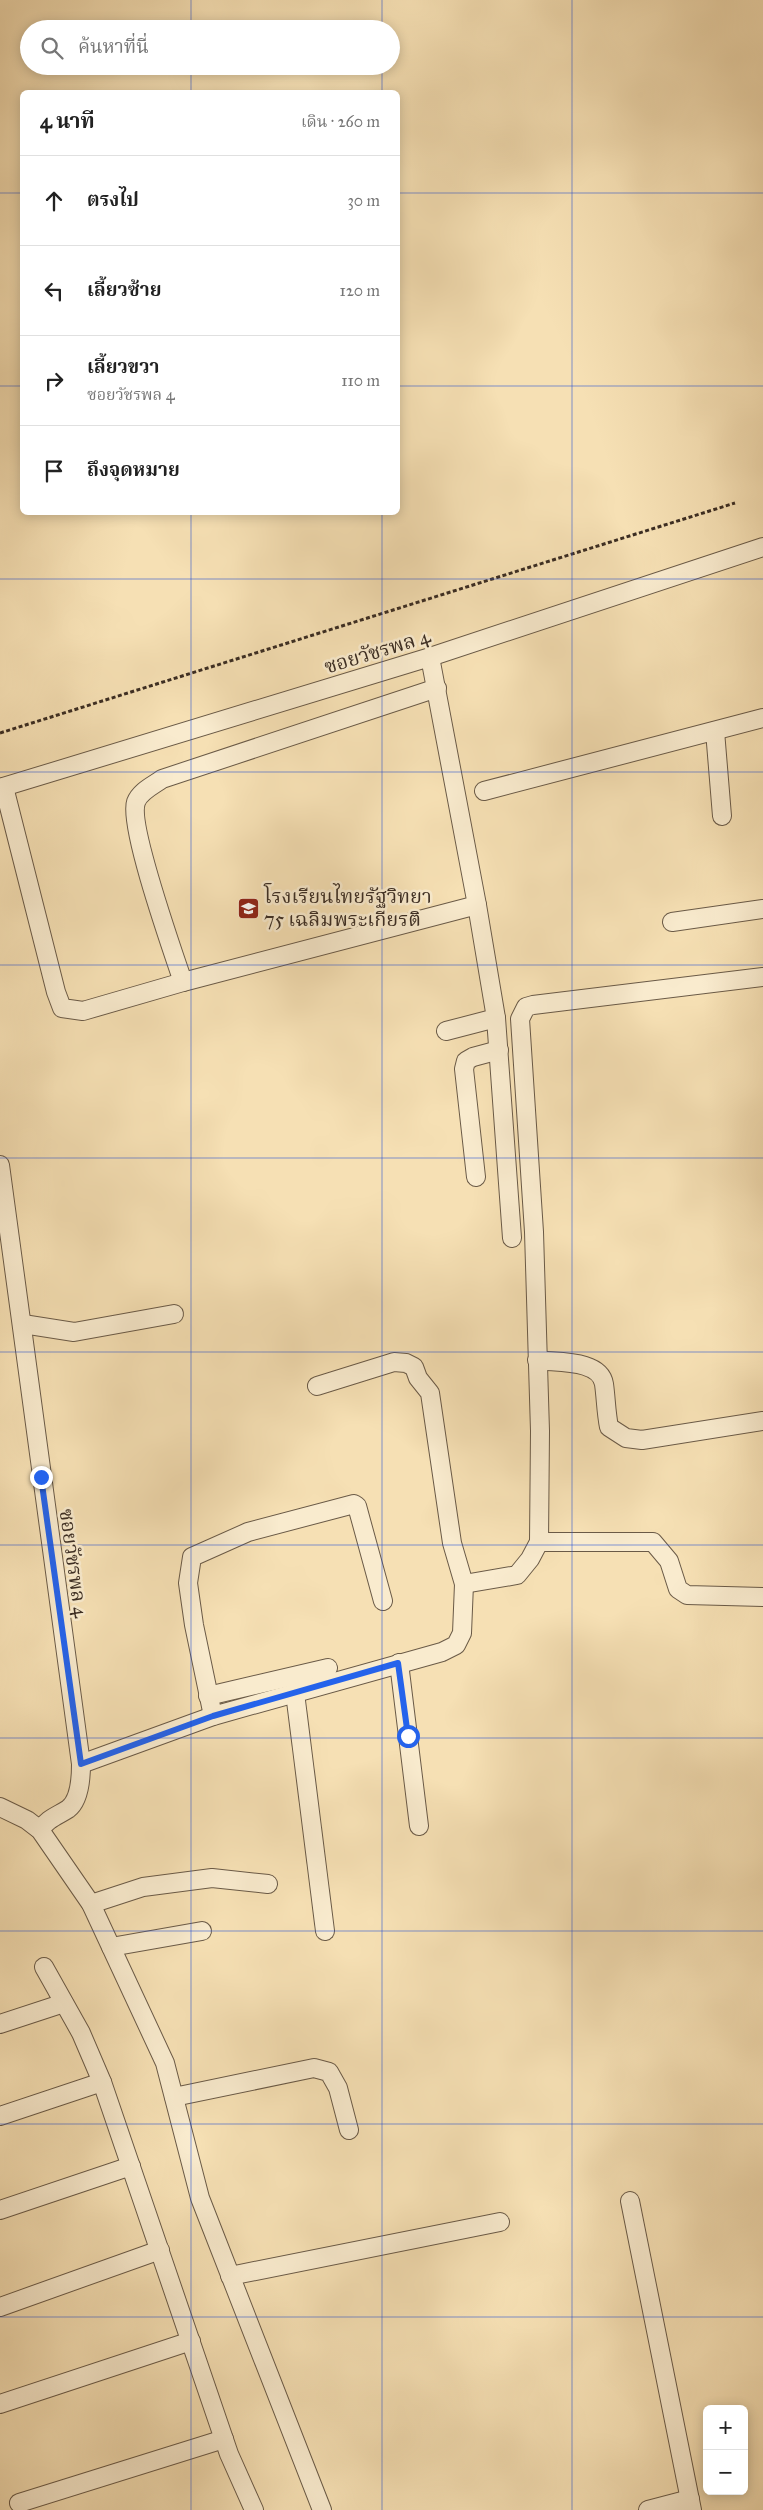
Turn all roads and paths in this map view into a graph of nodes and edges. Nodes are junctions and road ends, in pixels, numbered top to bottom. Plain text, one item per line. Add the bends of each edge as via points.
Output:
1 (735, 503) dead end
2 (763, 547) edge
3 (430, 658) junction
4 (437, 688) junction
5 (763, 718) edge
6 (715, 731) junction
7 (0, 733) edge
8 (2, 787) edge
9 (484, 792) dead end
10 (722, 816) dead end
11 (477, 905) junction
12 (763, 909) edge
13 (672, 922) dead end
14 (763, 978) edge
15 (183, 982) junction
16 (496, 1018) junction
17 (446, 1031) dead end
18 (499, 1050) junction
19 (0, 1165) edge
20 (476, 1177) dead end
21 (512, 1238) dead end
22 (174, 1314) dead end
23 (23, 1324) junction
24 (538, 1360) junction
25 (317, 1386) dead end
26 (763, 1421) edge
27 (538, 1542) junction
28 (464, 1584) junction
29 (763, 1597) edge
30 (383, 1601) dead end
31 (398, 1663) junction
32 (328, 1668) dead end
33 (295, 1693) junction
34 (208, 1696) junction
35 (213, 1716) junction
36 (81, 1764) junction
37 (0, 1807) edge
38 (419, 1826) dead end
39 (40, 1830) junction
40 (268, 1884) dead end
41 (91, 1904) junction
42 (202, 1931) dead end
43 (325, 1931) dead end
44 (111, 1947) junction
45 (44, 1967) dead end
46 (64, 2003) junction
47 (0, 2024) edge
48 (102, 2082) junction
49 (174, 2097) junction
50 (0, 2116) edge
51 (349, 2130) dead end
52 (131, 2166) junction
53 (630, 2201) dead end
54 (0, 2210) edge
55 (500, 2222) dead end
56 (160, 2250) junction
57 (230, 2276) junction
58 (0, 2306) edge
59 (191, 2341) junction
60 (0, 2404) edge
61 (224, 2438) junction
62 (19, 2503) dead end
63 (691, 2505) edge
64 (254, 2510) edge
65 (322, 2510) edge
66 (648, 2510) edge

1 - 7 path
2 - 3 street, ซอยวัชรพล 4
3 - 4 street
3 - 8 street, ซอยวัชรพล 4
4 - 11 street
4 - 15 street via 162,779 142,793 136,802 138,835
5 - 6 street
6 - 9 street
6 - 10 street
8 - 15 street via 62,1008 83,1011
11 - 15 street
11 - 16 street
12 - 13 street
14 - 24 street via 533,1005 522,1013
16 - 17 street
16 - 18 street
18 - 20 street via 473,1056 466,1061 464,1069
18 - 21 street
19 - 23 street, ซอยวัชรพล 4
22 - 23 street via 74,1332
23 - 36 street, ซอยวัชรพล 4
24 - 26 street via 584,1366 597,1371 603,1381 609,1427 626,1438 642,1440
24 - 27 street
25 - 28 street via 394,1362 414,1367 430,1393 452,1543
27 - 28 street via 517,1575
27 - 29 street via 653,1542 669,1561 678,1589 687,1595
28 - 31 street via 462,1633 456,1645 442,1652
30 - 34 street via 354,1504 248,1532 192,1557 188,1583
31 - 33 street
31 - 38 street
32 - 34 street
33 - 35 street
33 - 43 street
34 - 35 street
35 - 36 street
36 - 39 street, ซอยวัชรพล 4 via 81,1783 71,1807 46,1822
37 - 39 street
39 - 41 street
40 - 41 street via 212,1878 143,1887
41 - 44 street
42 - 44 street
44 - 49 street via 165,2063
45 - 46 street
46 - 47 street
46 - 48 street
48 - 50 street
48 - 52 street
49 - 51 street via 314,2068 329,2072 338,2088
49 - 57 street via 200,2198
52 - 54 street
52 - 56 street
53 - 63 street
55 - 57 street
56 - 58 street
56 - 59 street
57 - 65 street
59 - 60 street
59 - 61 street
61 - 62 street
61 - 64 street
63 - 66 street

